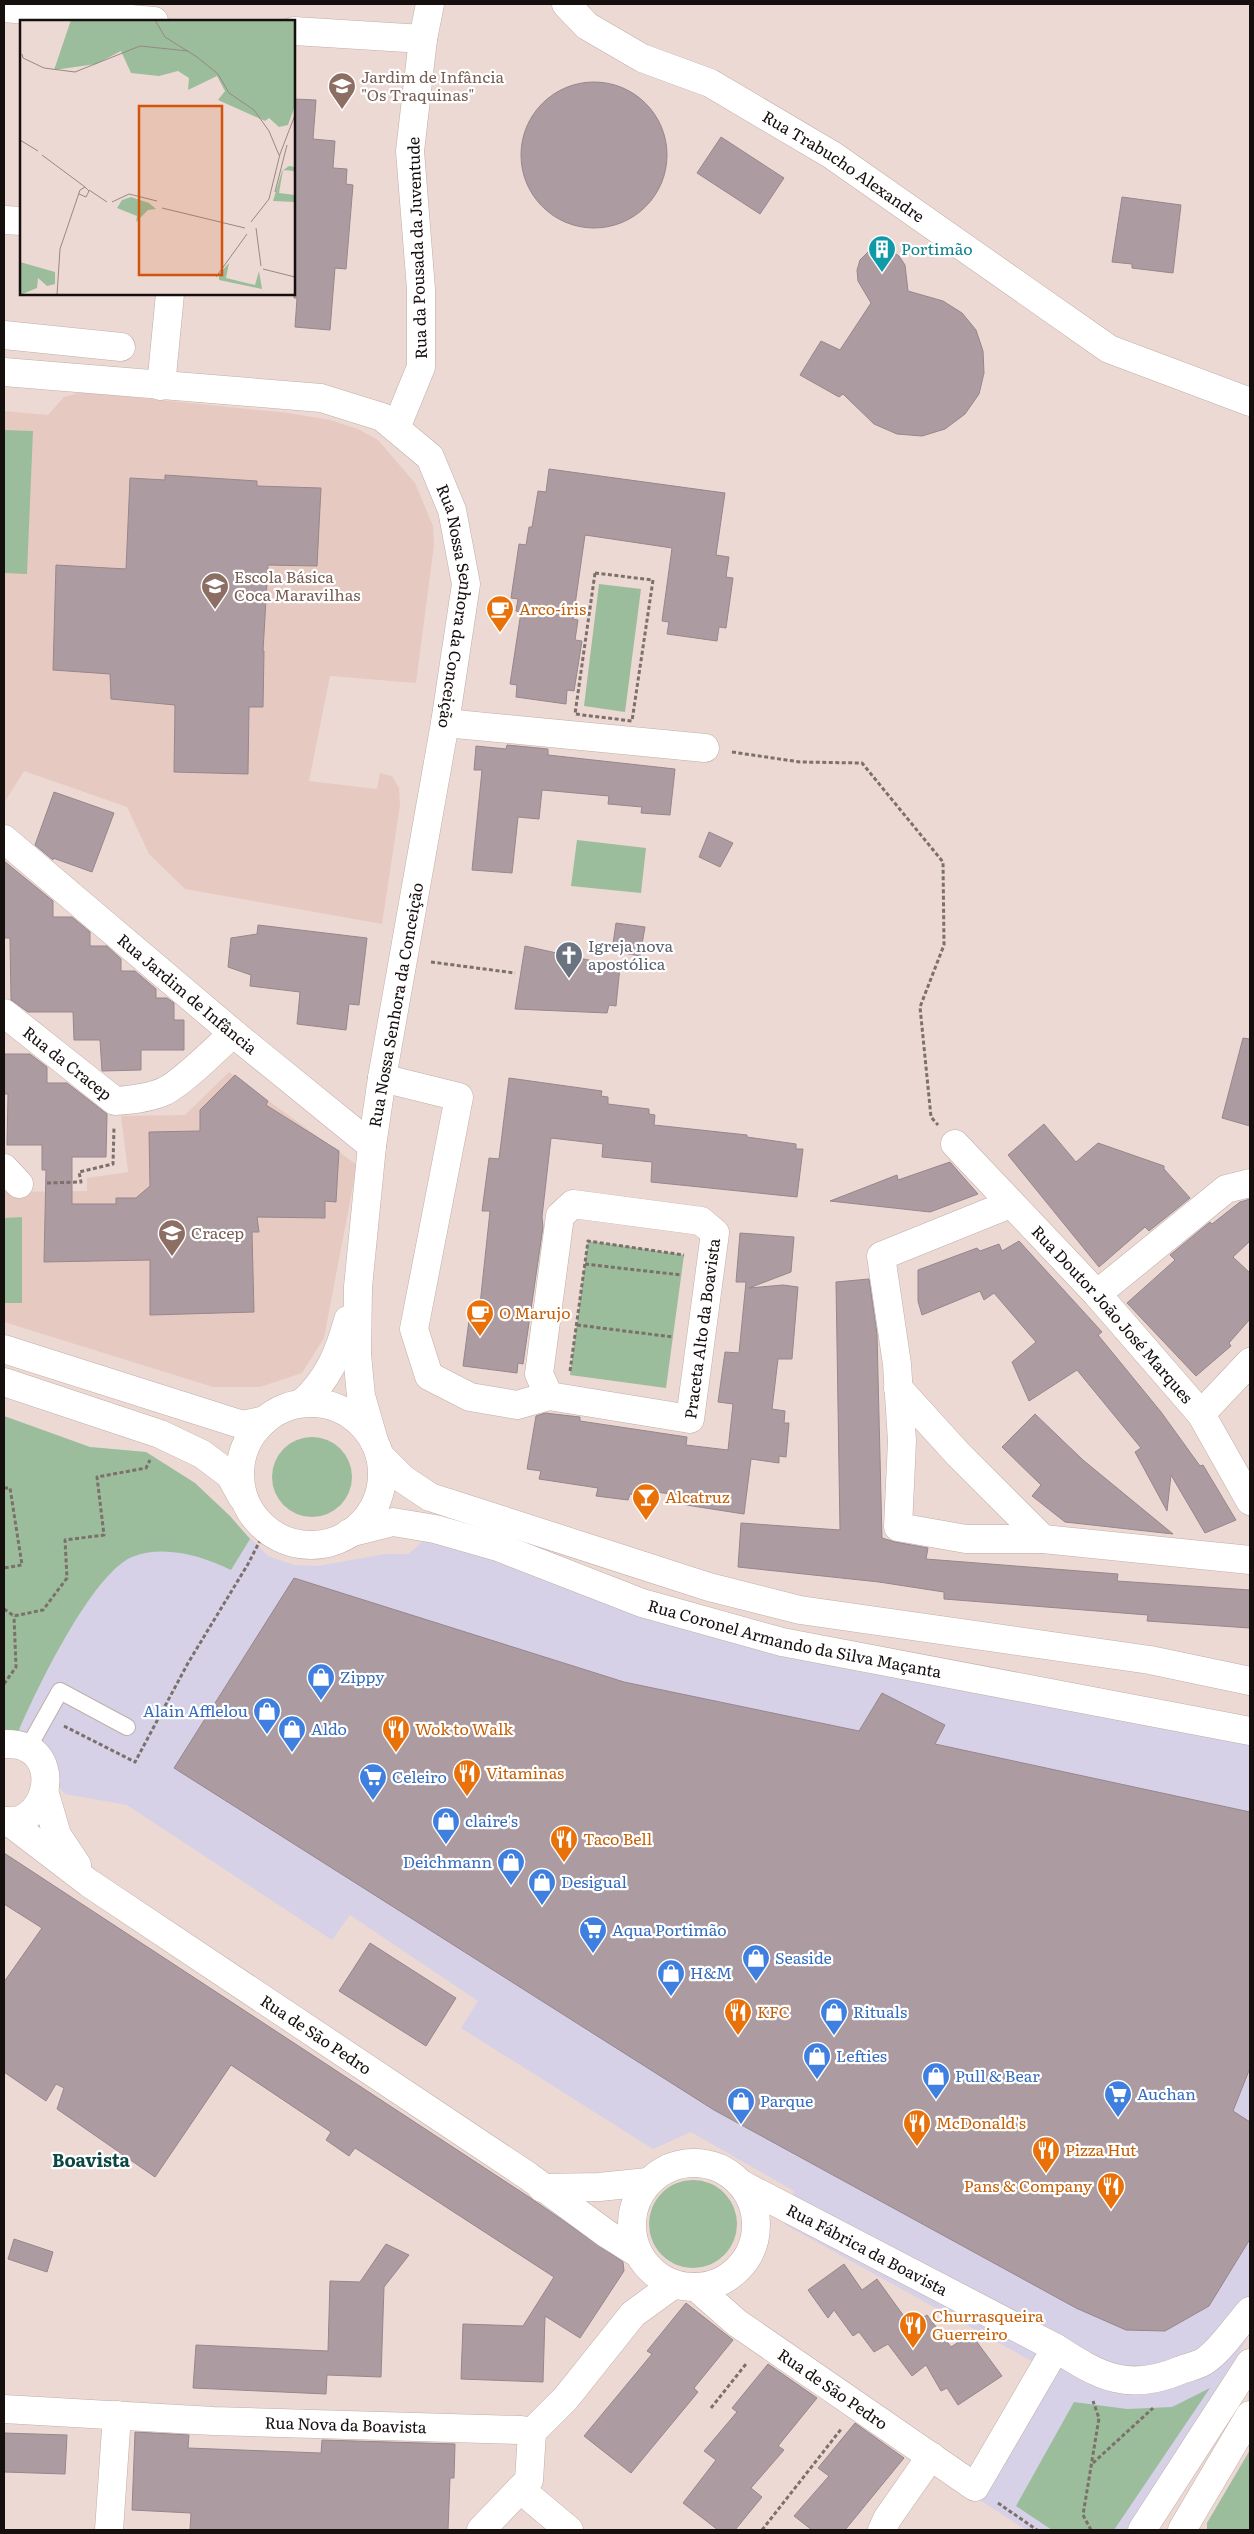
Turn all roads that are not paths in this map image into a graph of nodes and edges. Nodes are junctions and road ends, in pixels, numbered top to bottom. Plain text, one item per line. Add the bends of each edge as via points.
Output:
1 (430, 4) edge
2 (566, 4) edge
3 (6, 7) edge
4 (143, 20) edge
5 (295, 31) edge
6 (423, 39) junction
7 (4, 220) edge
8 (20, 221) edge
9 (170, 295) edge
10 (8, 336) edge
11 (121, 347) dead end
12 (7, 372) edge
13 (161, 386) junction
14 (1250, 402) edge
15 (396, 428) junction
16 (445, 723) junction
17 (705, 748) road end
18 (4, 838) edge
19 (4, 1013) edge
20 (233, 1033) junction
21 (382, 1078) junction
22 (955, 1144) road end
23 (372, 1146) junction
24 (1250, 1183) edge
25 (1010, 1204) junction
26 (358, 1287) junction
27 (1097, 1294) junction
28 (4, 1349) edge
29 (1250, 1362) edge
30 (4, 1382) edge
31 (898, 1388) junction
32 (549, 1396) junction
33 (302, 1404) junction
34 (1201, 1414) junction
35 (265, 1420) junction
36 (377, 1449) junction
37 (1250, 1501) edge
38 (249, 1508) junction
39 (349, 1533) junction
40 (1043, 1539) junction
41 (1250, 1560) edge
42 (1250, 1681) edge
43 (126, 1727) dead end
44 (1250, 1731) edge
45 (16, 1746) edge
46 (44, 1794) junction
47 (6, 1821) edge
48 (89, 1883) junction
49 (648, 2182) junction
50 (743, 2185) junction
51 (542, 2188) junction
52 (642, 2259) junction
53 (685, 2286) junction
54 (1250, 2311) edge
55 (633, 2314) junction
56 (1056, 2348) junction
57 (1247, 2367) edge
58 (4, 2409) edge
59 (117, 2415) junction
60 (1250, 2415) edge
61 (532, 2432) junction
62 (931, 2456) junction
63 (520, 2489) junction
64 (109, 2530) edge
65 (481, 2530) edge
66 (569, 2530) edge
67 (882, 2530) edge
68 (1142, 2530) edge
69 (1182, 2530) edge

1 - 6 street, Rua da Pousada da Juventude
2 - 14 street, Rua Trabucho Alexandre via 587,26 642,58 710,83 832,155 1109,349
3 - 4 street
5 - 6 street
6 - 15 street, Rua da Pousada da Juventude via 410,151 421,289 421,367
7 - 8 street
9 - 13 street
10 - 11 street
10 - 12 street
12 - 13 street, Rua Nossa Senhora da Conceição
13 - 15 street, Rua Nossa Senhora da Conceição via 321,398 382,417
15 - 16 street, Rua Nossa Senhora da Conceição via 430,457 452,510 466,584
16 - 17 street
16 - 21 street, Rua Nossa Senhora da Conceição
18 - 20 street, Rua Jardim de Infância
19 - 20 street, Rua da Cracep via 115,1101 165,1091
20 - 23 street, Rua Jardim de Infância
21 - 23 street, Rua Nossa Senhora da Conceição
21 - 32 street, Praceta Alto da Boavista via 459,1097 414,1329 429,1376 470,1397 517,1405
22 - 25 street, Rua Doutor João José Marques
23 - 26 street, Rua Nossa Senhora da Conceição
24 - 27 street via 1226,1189
25 - 27 street, Rua Doutor João José Marques
25 - 31 street via 881,1256
26 - 33 street via 338,1354 317,1390
26 - 36 street via 357,1354 361,1396
27 - 34 street, Rua Doutor João José Marques
28 - 35 street, Rua Coronel Armando da Silva Maçanta via 243,1425
29 - 34 street
30 - 38 street, Rua Coronel Armando da Silva Maçanta via 160,1434 202,1454 230,1475
31 - 40 street
31 - 40 street via 902,1441 898,1528 966,1539
32 - 32 street, Praceta Alto da Boavista via 690,1419 715,1234 701,1221 573,1204 560,1216 539,1374
33 - 35 street, Rua Coronel Armando da Silva Maçanta via 278,1410
33 - 36 street, Rua Coronel Armando da Silva Maçanta via 321,1404 344,1411 364,1427
34 - 37 street, Rua Doutor João José Marques
35 - 38 street, Rua Coronel Armando da Silva Maçanta via 249,1438 240,1461 240,1485
36 - 39 street, Rua Coronel Armando da Silva Maçanta via 381,1478 377,1500 365,1519
36 - 42 street, Rua Coronel Armando da Silva Maçanta via 403,1479 430,1497 709,1587 800,1610 1150,1660
38 - 39 street, Rua Coronel Armando da Silva Maçanta via 266,1529 280,1538 304,1544 330,1542
39 - 44 street, Rua Coronel Armando da Silva Maçanta via 393,1522 435,1529 498,1547 642,1603 782,1642
40 - 41 street
43 - 45 lane via 60,1691
45 - 46 street via 38,1759 44,1770
46 - 47 street via 37,1807 26,1816
46 - 48 street via 57,1835
47 - 48 street, Rua de São Pedro
48 - 51 street, Rua de São Pedro
49 - 50 street via 677,2165 704,2163 723,2169
49 - 51 street
49 - 52 street via 637,2198 632,2216 632,2235
50 - 53 street via 756,2216 756,2234 751,2250 742,2265 729,2276 713,2284
50 - 56 street, Rua Fábrica da Boavista
51 - 52 street, Rua de São Pedro
52 - 53 street
52 - 55 street
53 - 55 street
53 - 62 street, Rua de São Pedro
54 - 56 street, Rua Fábrica da Boavista via 1206,2360 1160,2379 1135,2382 1114,2378 1080,2364
55 - 61 street via 566,2398
56 - 62 street, Rua de São Pedro via 975,2487
57 - 68 street
58 - 59 street, Rua Nova da Boavista
59 - 61 street, Rua Nova da Boavista
59 - 64 street
60 - 69 street
61 - 63 street via 529,2480
62 - 67 street
63 - 65 street
63 - 66 street

